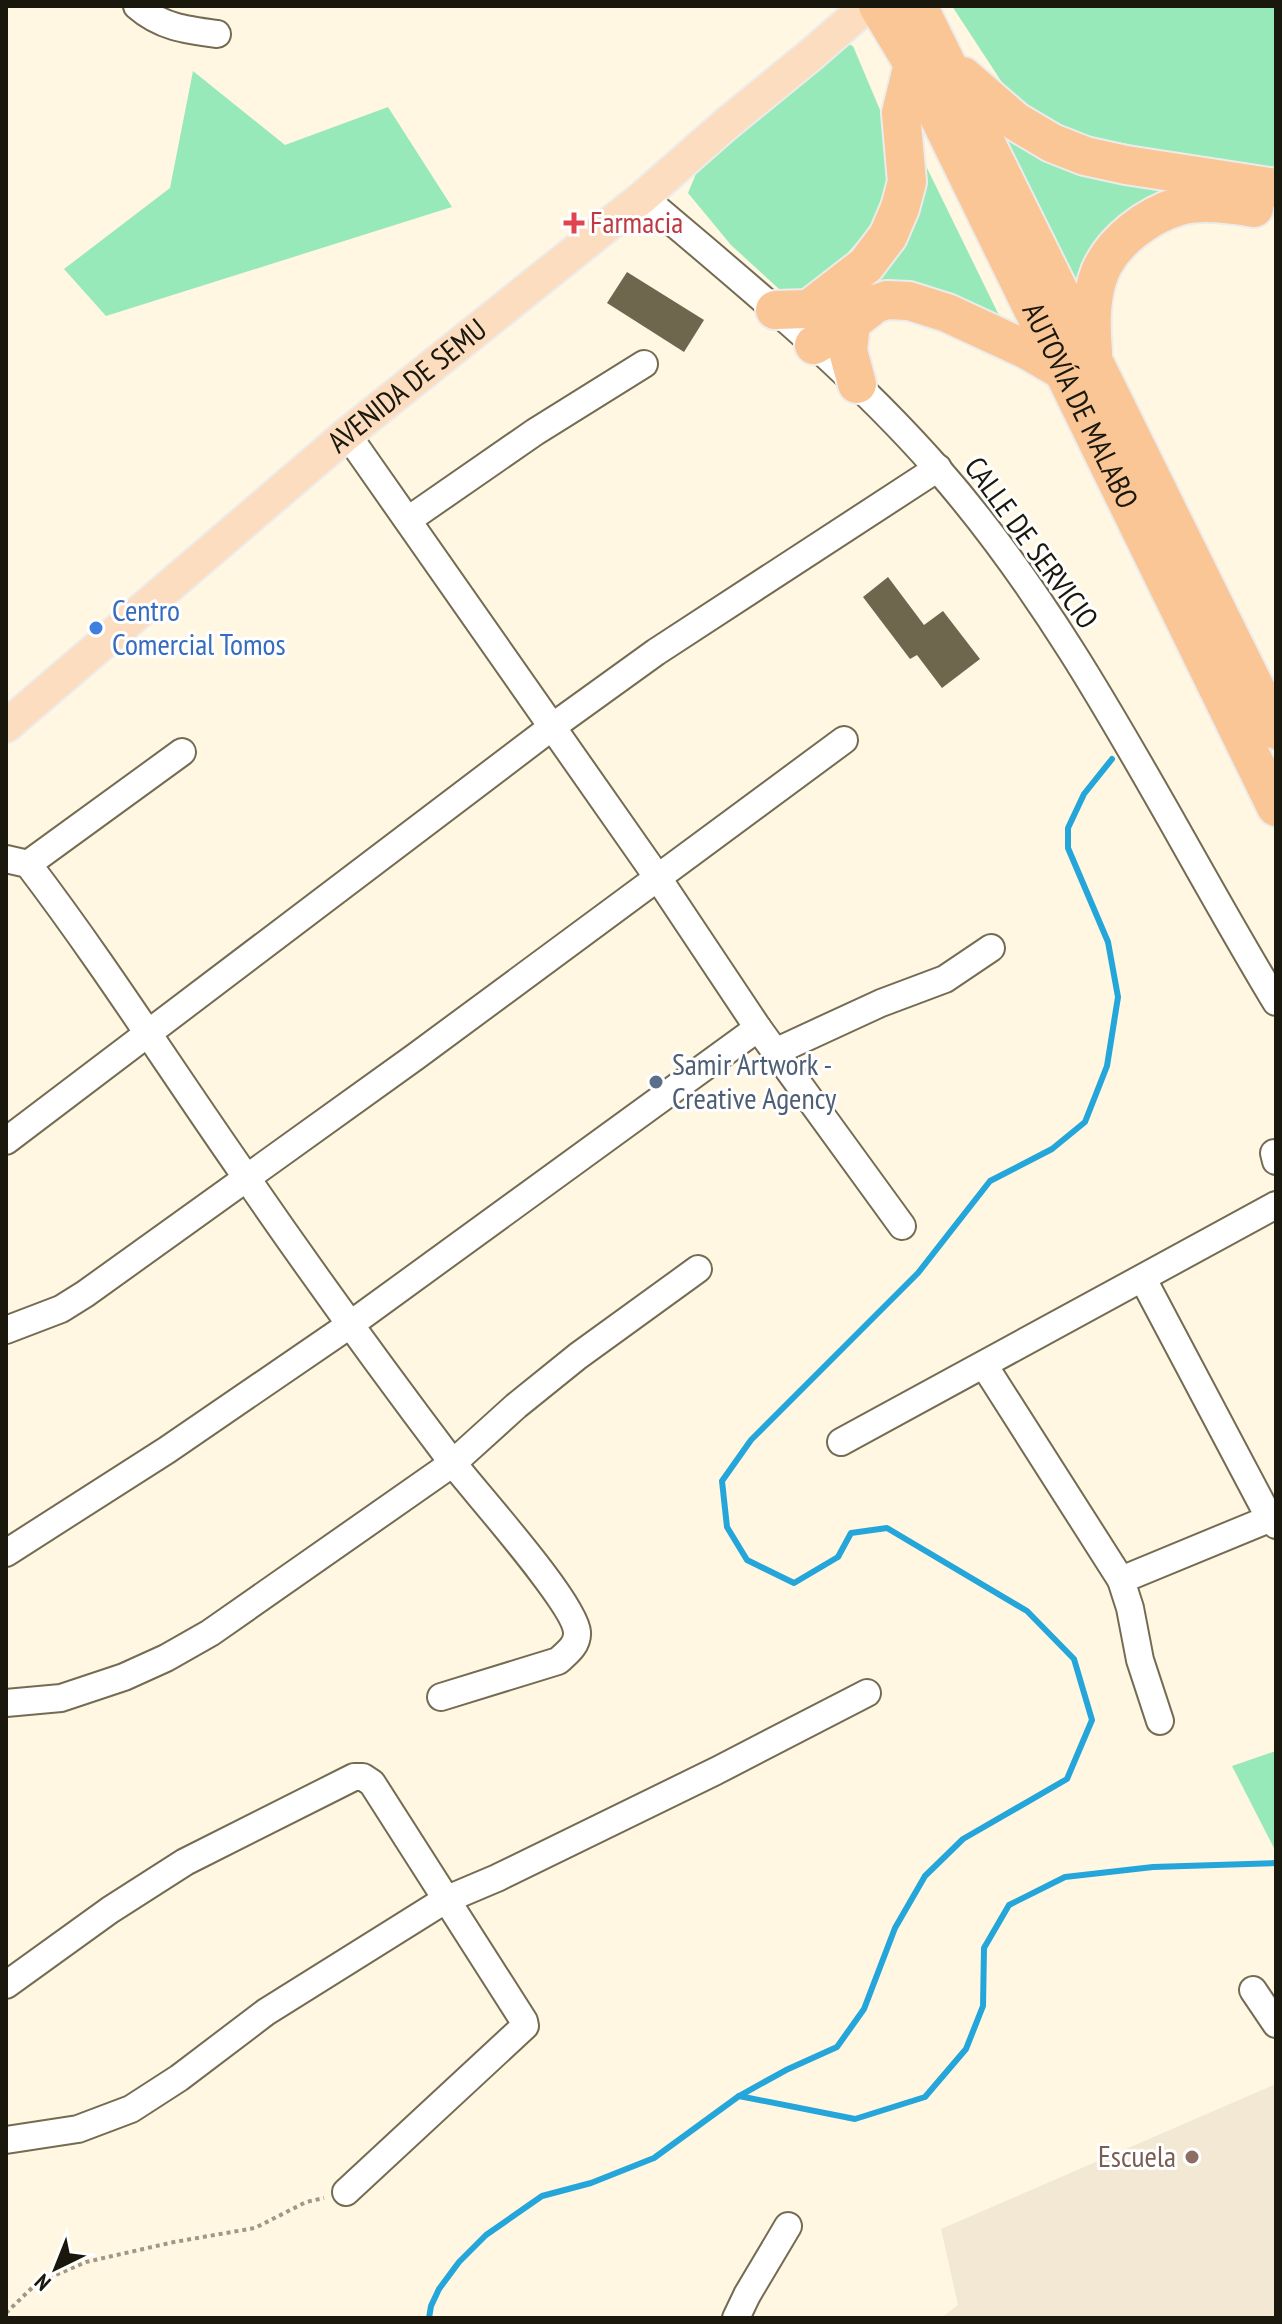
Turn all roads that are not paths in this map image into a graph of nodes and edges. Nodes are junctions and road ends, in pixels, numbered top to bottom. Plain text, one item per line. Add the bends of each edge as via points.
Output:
1 (137, 6) edge
2 (867, 6) edge
3 (878, 6) edge
4 (918, 6) edge
5 (217, 34) dead end
6 (926, 56) junction
7 (1276, 188) edge
8 (643, 197) junction
9 (1276, 214) edge
10 (775, 310) junction
11 (851, 322) junction
12 (814, 345) junction
13 (644, 364) dead end
14 (1080, 368) junction
15 (857, 384) junction
16 (347, 434) junction
17 (938, 468) junction
18 (408, 520) junction
19 (6, 726) edge
20 (552, 727) junction
21 (1276, 730) edge
22 (844, 740) dead end
23 (182, 752) dead end
24 (1276, 807) edge
25 (17, 862) edge
26 (658, 878) junction
27 (991, 948) dead end
28 (1276, 1002) edge
29 (758, 1028) junction
30 (148, 1034) junction
31 (777, 1051) junction
32 (6, 1141) edge
33 (246, 1178) junction
34 (1276, 1205) edge
35 (902, 1226) dead end
36 (698, 1269) dead end
37 (1143, 1279) junction
38 (351, 1324) junction
39 (6, 1330) edge
40 (984, 1365) junction
41 (841, 1442) dead end
42 (453, 1463) junction
43 (1274, 1520) edge
44 (6, 1553) edge
45 (1121, 1580) junction
46 (867, 1693) dead end
47 (441, 1697) dead end
48 (6, 1703) edge
49 (1160, 1721) dead end
50 (445, 1900) junction
51 (6, 1985) edge
52 (1253, 1990) dead end
53 (1276, 2024) edge
54 (6, 2140) edge
55 (346, 2192) road end
56 (788, 2226) dead end
57 (736, 2318) edge

1 - 5 street via 177,29
2 - 8 main road, AVENIDA DE SEMU
3 - 6 highway, AUTOVÍA DE MALABO
4 - 6 highway, AUTOVÍA DE MALABO
6 - 7 highway via 962,75 1000,110 1065,148 1101,161
6 - 10 highway via 901,113 907,182 888,236 866,265 809,309
6 - 14 highway, AUTOVÍA DE MALABO
8 - 10 street, CALLE DE SERVICIO
8 - 16 main road, AVENIDA DE SEMU
9 - 14 highway via 1225,203 1181,206 1128,235 1100,272
10 - 12 street, CALLE DE SERVICIO
11 - 12 highway
11 - 14 highway via 875,304 909,301
11 - 15 highway via 848,351
12 - 15 street, CALLE DE SERVICIO
13 - 18 street
14 - 21 highway, AUTOVÍA DE MALABO
14 - 24 highway, AUTOVÍA DE MALABO via 1129,511
15 - 17 street, CALLE DE SERVICIO
16 - 18 street
16 - 19 main road, AVENIDA DE SEMU
17 - 20 street via 695,626
17 - 28 street, CALLE DE SERVICIO via 1084,672
18 - 20 street
20 - 26 street
20 - 30 street
22 - 26 street
23 - 25 street
25 - 30 street
26 - 29 street
26 - 33 street
27 - 31 street via 945,979
29 - 31 street
29 - 38 street
30 - 32 street
30 - 33 street
31 - 35 street
33 - 38 street
33 - 39 street via 85,1294
34 - 37 street
36 - 42 street via 565,1366
37 - 40 street
37 - 43 street
38 - 42 street
38 - 44 street
40 - 41 street
40 - 45 street
42 - 47 street via 562,1599 577,1632 572,1649 558,1661
42 - 48 street via 210,1633 166,1658 61,1698
43 - 45 street
45 - 49 street
46 - 50 street
50 - 51 street via 372,1783 354,1777 185,1862
50 - 54 street via 266,2012 131,2109 78,2129
50 - 55 street via 525,2026
52 - 53 street
56 - 57 street

